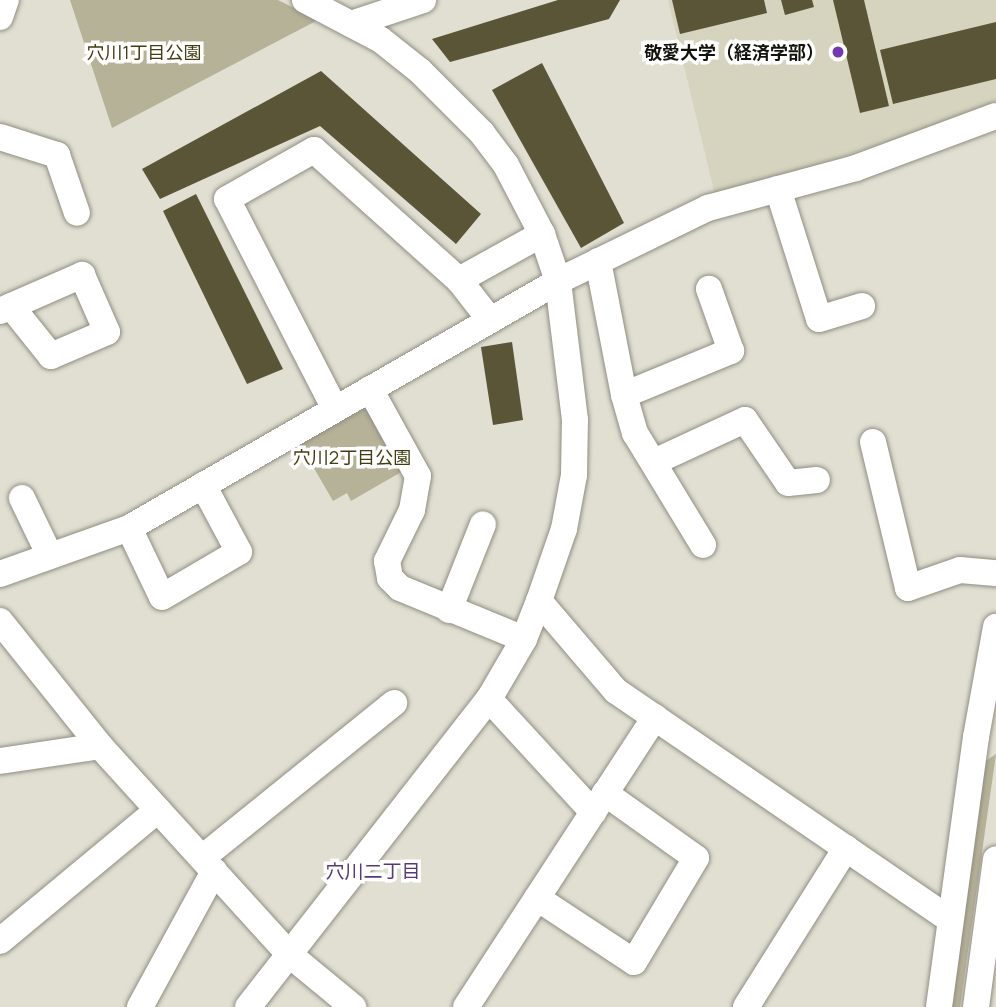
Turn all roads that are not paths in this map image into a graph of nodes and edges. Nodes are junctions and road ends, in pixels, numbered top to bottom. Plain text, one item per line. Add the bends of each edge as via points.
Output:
1 (6, 0) edge
2 (305, 0) edge
3 (423, 0) edge
4 (0, 17) edge
5 (351, 24) junction
6 (996, 117) edge
7 (0, 137) edge
8 (778, 189) junction
9 (77, 213) dead end
10 (542, 233) junction
11 (598, 261) junction
12 (459, 280) junction
13 (558, 281) junction
14 (709, 289) dead end
15 (862, 306) dead end
16 (490, 320) junction
17 (370, 389) junction
18 (624, 396) junction
19 (335, 409) junction
20 (873, 442) dead end
21 (654, 462) junction
22 (817, 480) dead end
23 (203, 485) junction
24 (22, 498) dead end
25 (483, 524) dead end
26 (129, 528) junction
27 (703, 545) dead end
28 (50, 556) junction
29 (996, 573) edge
30 (0, 574) edge
31 (539, 601) junction
32 (449, 610) junction
33 (0, 621) edge
34 (996, 627) edge
35 (524, 639) junction
36 (489, 699) junction
37 (394, 703) dead end
38 (655, 717) junction
39 (986, 738) edge
40 (100, 746) junction
41 (0, 761) edge
42 (599, 803) junction
43 (158, 810) junction
44 (846, 848) junction
45 (996, 859) edge
46 (208, 865) junction
47 (537, 898) junction
48 (950, 920) junction
49 (0, 942) edge
50 (290, 955) junction
51 (140, 1007) edge
52 (248, 1007) edge
53 (353, 1007) edge
54 (466, 1007) edge
55 (746, 1007) edge
56 (939, 1007) edge
57 (976, 1007) edge

1 - 4 street
2 - 5 street
3 - 5 street
5 - 10 street via 381,40 419,71 482,133 506,164
6 - 8 street via 856,168
7 - 9 street via 57,155
8 - 11 street via 708,208
8 - 15 street via 820,319
10 - 12 street
10 - 13 street
11 - 13 street
11 - 18 street
12 - 16 street
12 - 19 street via 314,150 227,199
13 - 16 street
13 - 31 street via 575,420 573,475 564,529
14 - 18 street via 731,351
16 - 17 street
17 - 19 street
17 - 32 street via 418,475 412,510 387,561 390,578 400,588
18 - 21 street via 635,433
19 - 23 street
20 - 29 street via 908,588 960,570
21 - 22 street via 745,420 788,484
21 - 27 street
23 - 26 street
23 - 26 street via 239,552 162,597
24 - 28 street
25 - 32 street
26 - 28 street
28 - 30 street
31 - 35 street
31 - 38 street via 616,691
32 - 35 street
33 - 40 street
34 - 39 street
35 - 36 street
36 - 42 street
36 - 50 street
37 - 46 street
38 - 42 street
38 - 44 street
39 - 48 street
40 - 41 street
40 - 43 street
42 - 47 street
42 - 47 street via 696,858 634,962
43 - 46 street
43 - 49 street
44 - 48 street
44 - 55 street
45 - 57 street
46 - 50 street
46 - 51 street
47 - 54 street
48 - 56 street
50 - 52 street
50 - 53 street

